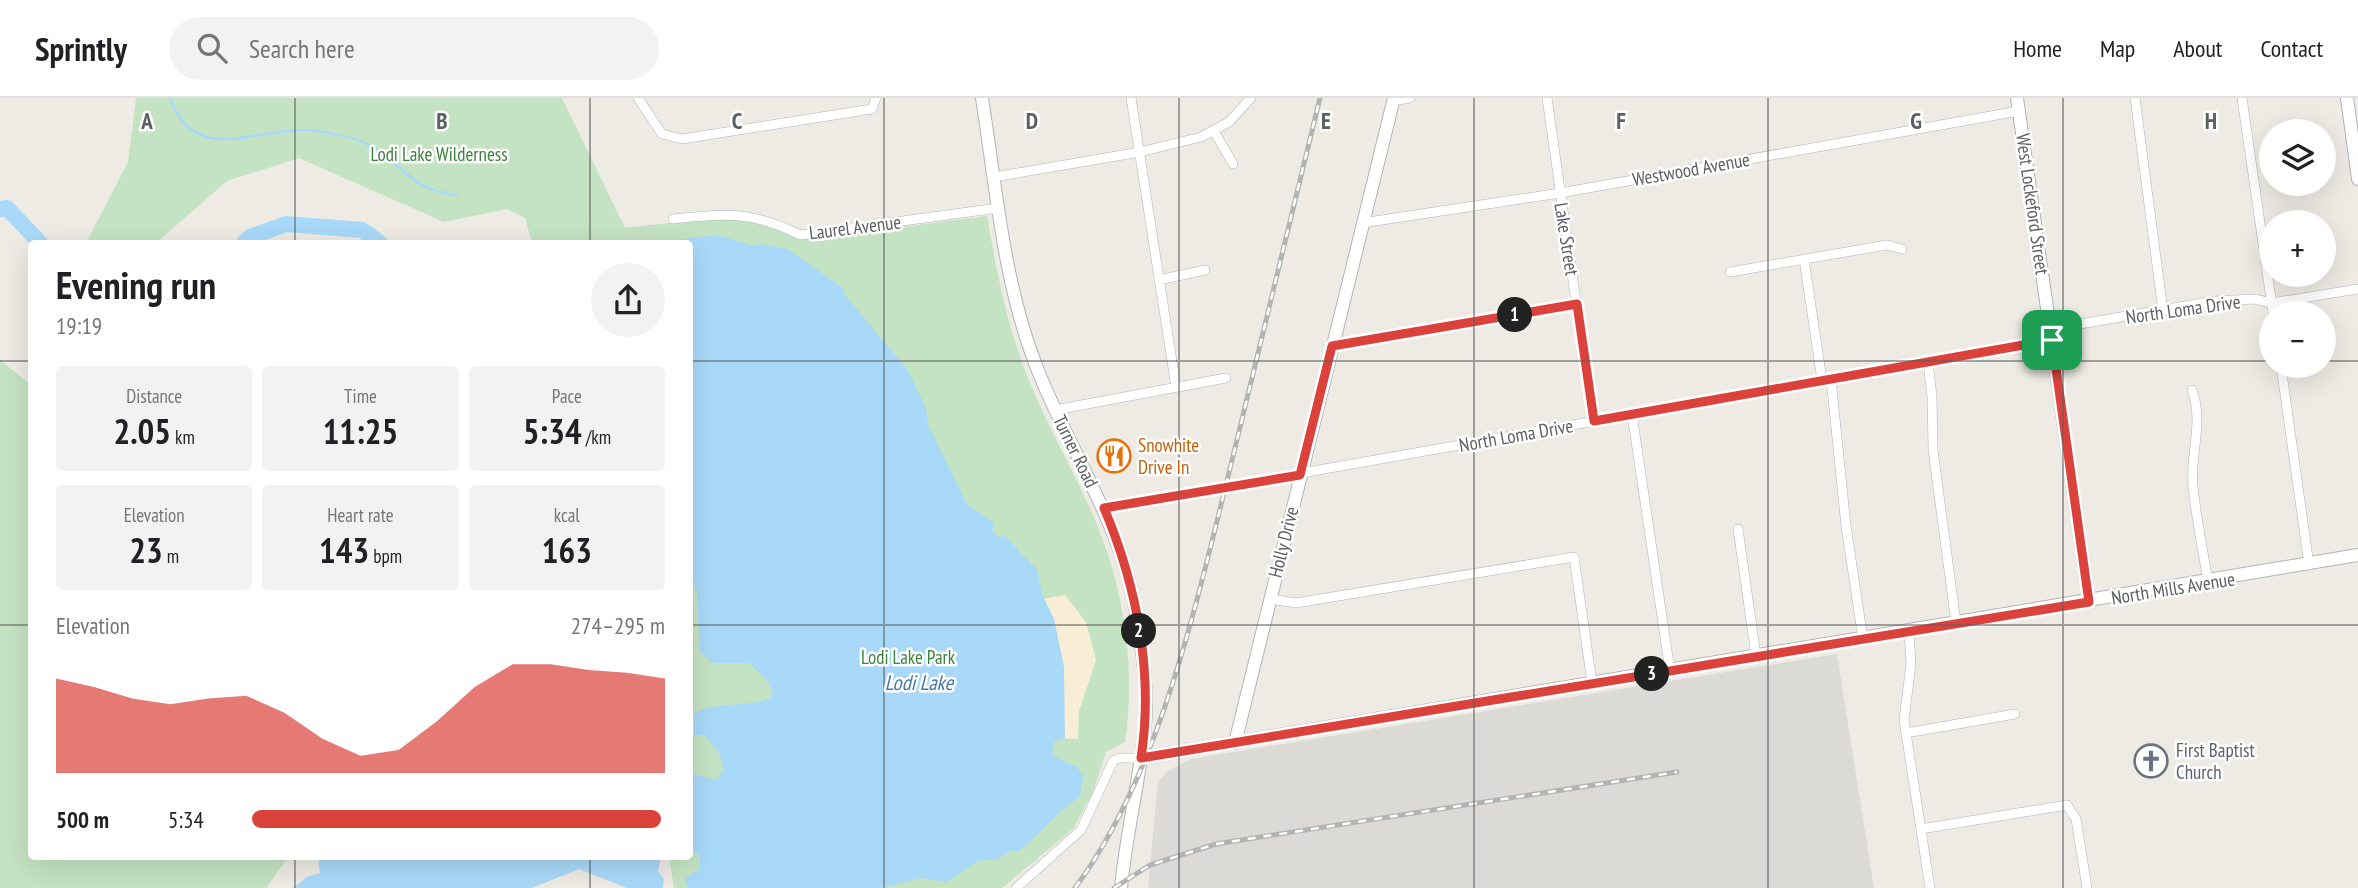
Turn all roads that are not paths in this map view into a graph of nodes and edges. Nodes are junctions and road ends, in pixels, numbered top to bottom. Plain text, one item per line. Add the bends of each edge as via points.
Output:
1 (638, 98) edge
2 (982, 98) edge
3 (1131, 98) edge
4 (1251, 98) edge
5 (1410, 98) edge
6 (1546, 98) edge
7 (2135, 98) edge
8 (2242, 98) edge
9 (2347, 98) edge
10 (1393, 99) edge
11 (875, 103) edge
12 (2017, 104) edge
13 (1214, 131) junction
14 (1140, 152) junction
15 (1233, 164) dead end
16 (2357, 171) edge
17 (994, 177) junction
18 (1560, 192) junction
19 (998, 208) junction
20 (673, 219) dead end
21 (1362, 223) junction
22 (1902, 250) dead end
23 (1804, 259) junction
24 (1205, 270) dead end
25 (1730, 272) dead end
26 (1159, 280) junction
27 (2358, 289) edge
28 (2272, 301) edge
29 (2284, 301) edge
30 (2259, 302) edge
31 (1577, 304) junction
32 (2163, 311) junction
33 (2051, 334) junction
34 (1332, 346) junction
35 (1927, 363) junction
36 (1226, 378) dead end
37 (2283, 378) edge
38 (1826, 380) junction
39 (1176, 387) junction
40 (2192, 390) dead end
41 (1055, 410) junction
42 (1632, 414) junction
43 (1594, 421) junction
44 (1300, 475) junction
45 (1104, 508) junction
46 (1738, 529) dead end
47 (2358, 555) edge
48 (2309, 565) junction
49 (2208, 582) junction
50 (1270, 599) junction
51 (2089, 602) junction
52 (1956, 623) junction
53 (1909, 631) junction
54 (1863, 639) junction
55 (1756, 656) junction
56 (1670, 671) junction
57 (1592, 683) junction
58 (2015, 714) dead end
59 (1906, 733) junction
60 (1235, 743) junction
61 (1141, 758) junction
62 (1921, 830) junction
63 (1016, 888) edge
64 (1121, 888) edge
65 (1930, 888) edge
66 (2087, 888) edge

1 - 11 street via 663,134 682,139
2 - 17 street, Turner Road
3 - 14 street
4 - 13 street
5 - 10 street
6 - 18 street, Lake Street
7 - 32 street
8 - 28 street
9 - 16 street
10 - 21 street, Holly Drive
12 - 18 street, Westwood Avenue
12 - 33 street, West Lockeford Street
13 - 14 street
13 - 15 street
14 - 17 street
14 - 26 street
17 - 19 street, Turner Road
18 - 21 street, Westwood Avenue
18 - 31 street, Lake Street
19 - 20 street, Laurel Avenue via 800,235 747,215
19 - 41 street, Turner Road via 1022,324
21 - 34 street, Holly Drive
22 - 23 street via 1887,245
23 - 25 street
23 - 38 street
24 - 26 street
26 - 39 street
27 - 29 street, North Loma Drive
30 - 32 street, North Loma Drive via 2231,299
31 - 34 street
31 - 43 street, Lake Street
32 - 33 street, North Loma Drive
33 - 35 street, North Loma Drive
33 - 51 street, West Lockeford Street
34 - 44 street, Holly Drive
35 - 38 street, North Loma Drive
35 - 52 street via 1933,450
36 - 39 street
37 - 48 street
38 - 42 street, North Loma Drive
38 - 54 street
39 - 41 street
40 - 49 street via 2199,422 2192,458 2193,486
41 - 45 street, Turner Road
42 - 43 street, North Loma Drive
42 - 56 street
43 - 44 street, North Loma Drive
44 - 45 street, North Loma Drive
44 - 50 street, Holly Drive
45 - 61 street, Turner Road via 1124,560 1138,620 1146,704
46 - 55 street
47 - 48 street, North Mills Avenue
48 - 49 street, North Mills Avenue
49 - 51 street, North Mills Avenue
50 - 57 street via 1296,603 1574,557
50 - 60 street, Holly Drive
51 - 52 street, North Mills Avenue
52 - 53 street, North Mills Avenue
53 - 54 street, North Mills Avenue
53 - 59 street
54 - 55 street, North Mills Avenue
55 - 56 street, North Mills Avenue
56 - 57 street, North Mills Avenue
57 - 60 street, North Mills Avenue
58 - 59 street
59 - 62 street
60 - 61 street, North Mills Avenue
61 - 63 street, North Mills Avenue via 1113,761 1081,830
61 - 64 street, Turner Road
62 - 65 street
62 - 66 street via 2067,805 2074,814

